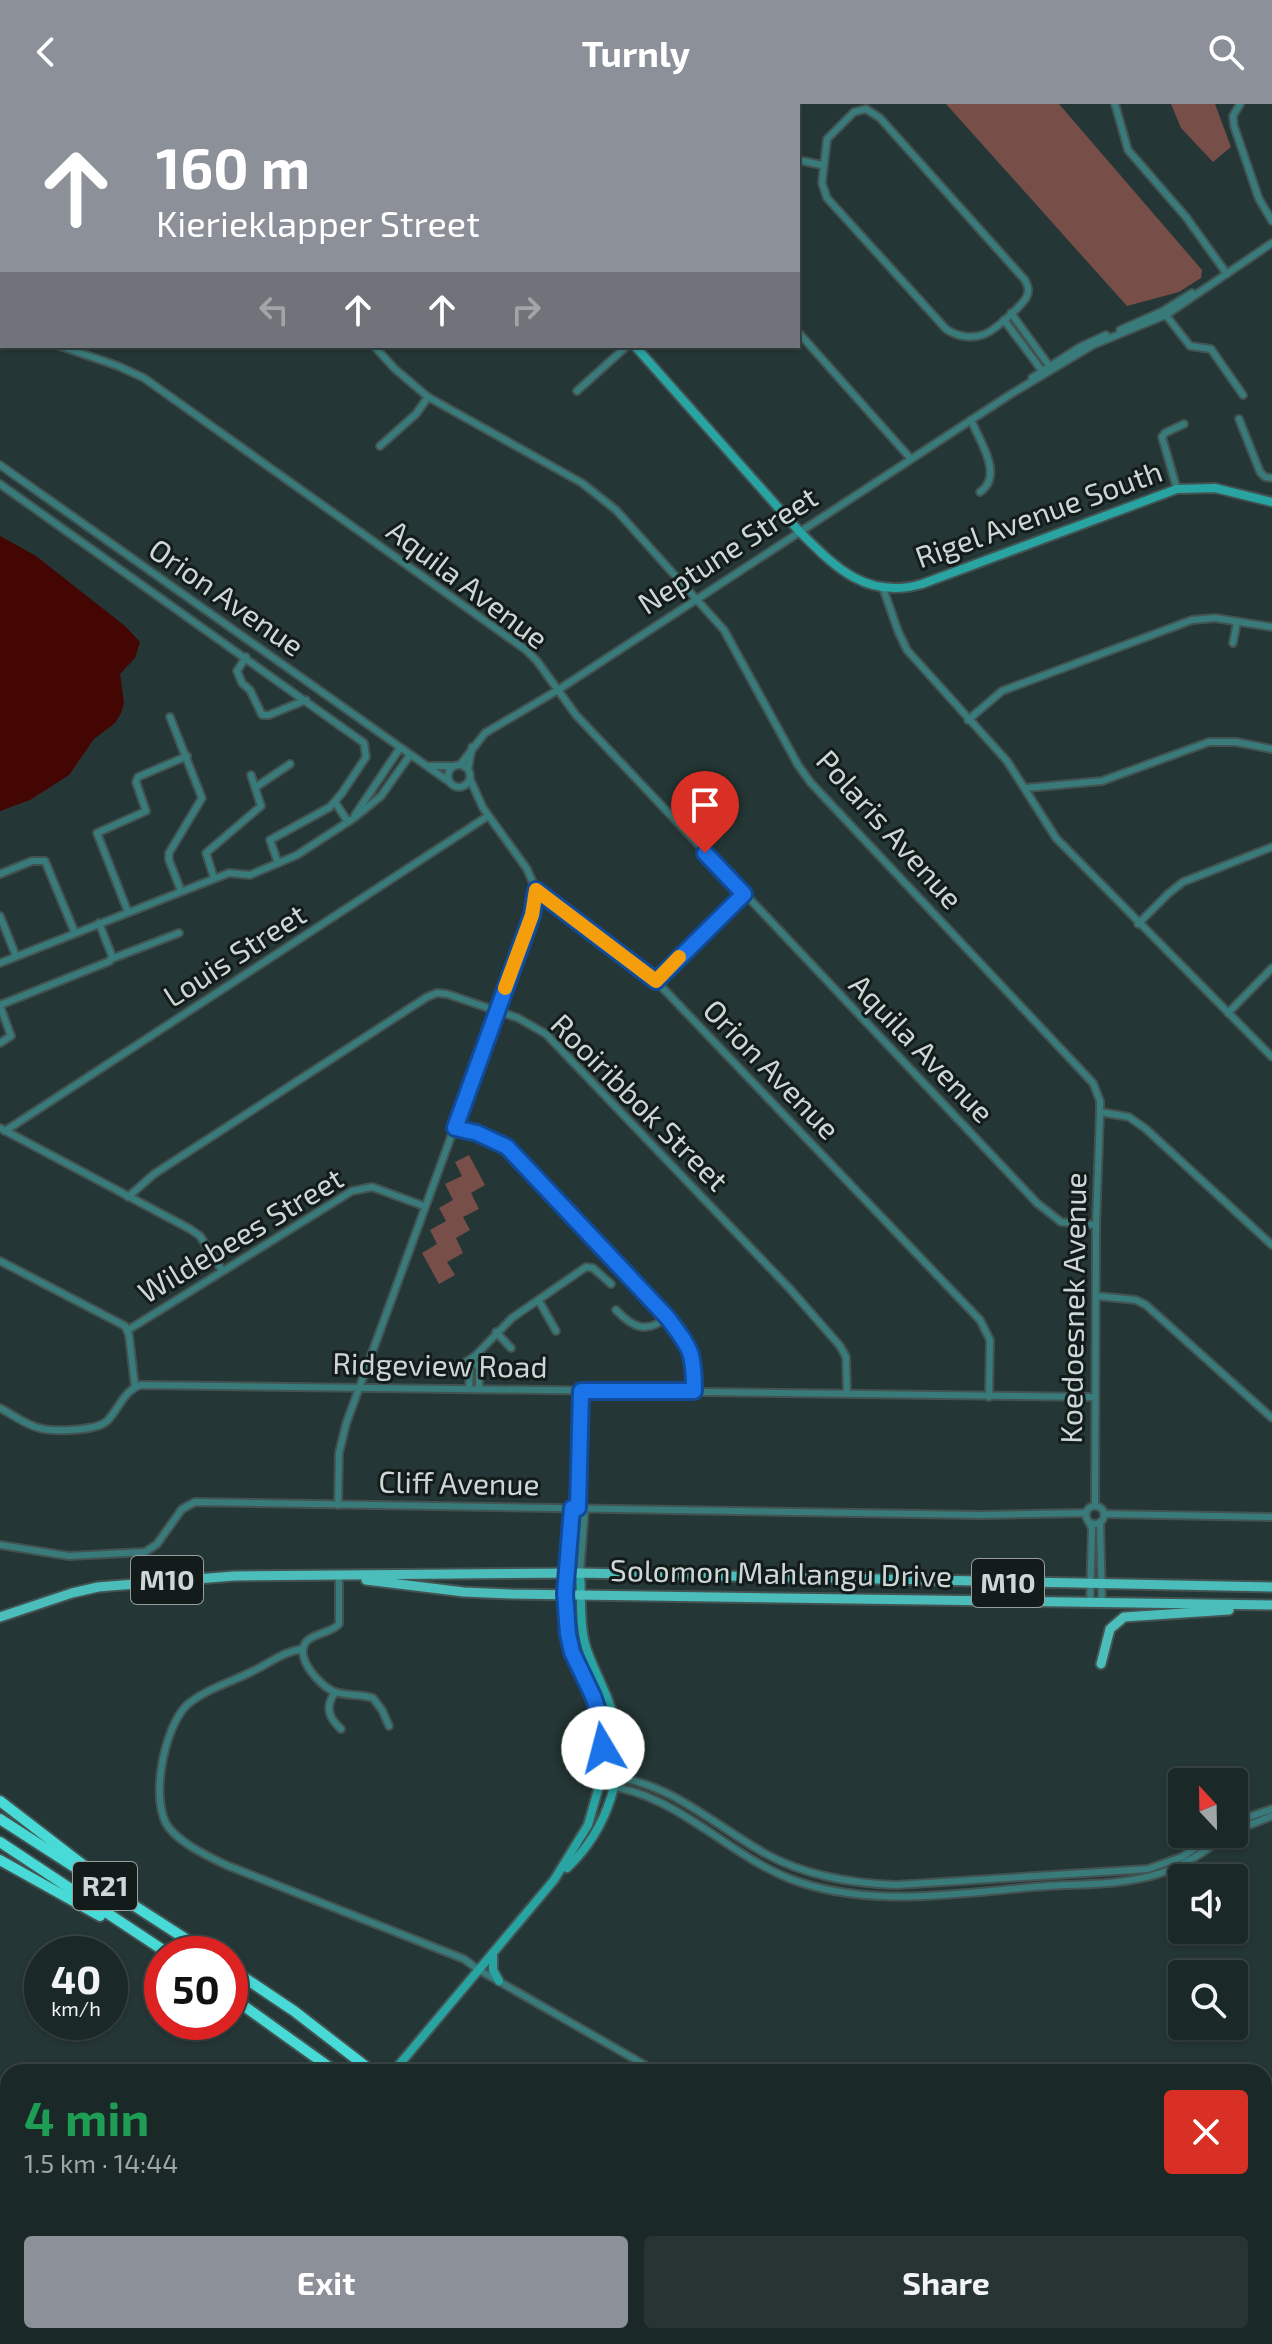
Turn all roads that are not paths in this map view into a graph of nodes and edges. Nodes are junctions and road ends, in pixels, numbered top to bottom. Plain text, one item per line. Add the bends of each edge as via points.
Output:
1 (1115, 104) edge
2 (1240, 104) edge
3 (800, 160) edge
4 (822, 165) junction
5 (1272, 221) edge
6 (1272, 243) edge
7 (1226, 273) junction
8 (1011, 313) junction
9 (1164, 313) junction
10 (1004, 320) junction
11 (800, 334) edge
12 (66, 348) edge
13 (376, 348) edge
14 (625, 348) edge
15 (637, 348) edge
16 (1047, 371) junction
17 (577, 391) dead end
18 (1243, 395) dead end
19 (428, 397) junction
20 (1239, 419) dead end
21 (971, 420) junction
22 (1184, 424) dead end
23 (380, 446) dead end
24 (911, 459) junction
25 (0, 465) edge
26 (1272, 478) edge
27 (2, 488) edge
28 (1177, 489) junction
29 (980, 492) dead end
30 (1272, 502) edge
31 (799, 531) junction
32 (883, 588) junction
33 (695, 599) junction
34 (1237, 622) junction
35 (1272, 627) edge
36 (1233, 643) dead end
37 (246, 657) junction
38 (558, 690) junction
39 (306, 700) junction
40 (170, 717) dead end
41 (968, 720) junction
42 (472, 747) junction
43 (400, 748) junction
44 (1272, 749) edge
45 (410, 755) junction
46 (187, 756) junction
47 (290, 764) dead end
48 (426, 766) junction
49 (456, 766) junction
50 (386, 769) junction
51 (468, 769) junction
52 (251, 775) dead end
53 (395, 775) junction
54 (470, 779) junction
55 (448, 781) junction
56 (256, 787) junction
57 (462, 787) junction
58 (1026, 788) junction
59 (477, 798) junction
60 (335, 802) junction
61 (488, 816) junction
62 (351, 820) junction
63 (1272, 847) edge
64 (278, 863) junction
65 (0, 874) edge
66 (214, 878) junction
67 (536, 890) junction
68 (181, 891) junction
69 (744, 894) junction
70 (128, 912) junction
71 (0, 916) edge
72 (99, 923) junction
73 (1138, 924) junction
74 (75, 933) junction
75 (179, 933) dead end
76 (16, 956) junction
77 (111, 959) junction
78 (0, 963) edge
79 (1272, 968) edge
80 (656, 981) junction
81 (0, 1005) edge
82 (497, 1010) junction
83 (1228, 1013) junction
84 (0, 1043) edge
85 (1272, 1057) edge
86 (1100, 1112) junction
87 (455, 1128) junction
88 (2, 1130) edge
89 (128, 1197) junction
90 (424, 1206) junction
91 (1096, 1225) junction
92 (1272, 1245) edge
93 (0, 1261) edge
94 (222, 1270) junction
95 (611, 1284) dead end
96 (1097, 1296) junction
97 (539, 1301) junction
98 (616, 1310) dead end
99 (667, 1317) junction
100 (631, 1325) junction
101 (128, 1330) junction
102 (556, 1331) dead end
103 (496, 1332) junction
104 (631, 1334) dead end
105 (511, 1348) dead end
106 (474, 1358) junction
107 (451, 1372) dead end
108 (135, 1387) junction
109 (359, 1388) junction
110 (469, 1389) junction
111 (479, 1389) junction
112 (581, 1391) junction
113 (694, 1391) junction
114 (847, 1392) junction
115 (989, 1397) junction
116 (1094, 1397) junction
117 (0, 1408) edge
118 (1272, 1418) edge
119 (338, 1505) junction
120 (1095, 1506) junction
121 (578, 1508) junction
122 (1086, 1513) junction
123 (1104, 1514) junction
124 (1272, 1517) edge
125 (1089, 1522) junction
126 (1100, 1522) junction
127 (0, 1545) edge
128 (567, 1573) junction
129 (580, 1573) junction
130 (339, 1577) junction
131 (1096, 1585) junction
132 (1272, 1587) edge
133 (565, 1594) junction
134 (582, 1595) junction
135 (1090, 1603) junction
136 (1102, 1603) junction
137 (1272, 1607) edge
138 (0, 1617) edge
139 (303, 1649) junction
140 (1101, 1664) dead end
141 (335, 1692) junction
142 (389, 1726) dead end
143 (341, 1729) dead end
144 (601, 1780) junction
145 (615, 1781) junction
146 (0, 1801) edge
147 (1272, 1809) edge
148 (1272, 1816) edge
149 (1248, 1817) edge
150 (0, 1819) edge
151 (1248, 1826) edge
152 (0, 1842) edge
153 (1195, 1848) edge
154 (1208, 1848) edge
155 (0, 1860) edge
156 (554, 1880) junction
157 (182, 1936) edge
158 (182, 1936) edge
159 (144, 1938) edge
160 (144, 1941) edge
161 (493, 1953) junction
162 (479, 1970) junction
163 (248, 1980) edge
164 (499, 1981) junction
165 (248, 2009) edge
166 (325, 2064) edge
167 (363, 2064) edge
168 (400, 2064) edge
169 (643, 2064) edge

1 - 7 street via 1128,150
2 - 5 street via 1234,126
3 - 4 street
4 - 8 street via 830,135 857,111 874,113 1025,280 1026,297
4 - 10 street via 827,198 946,329 979,336
6 - 7 street, Neptune Street
7 - 9 street, Neptune Street
8 - 10 street
8 - 16 street
9 - 16 street, Neptune Street via 1098,341
9 - 18 street via 1190,346 1211,349
10 - 16 street
11 - 24 street
12 - 38 street, Aquila Avenue via 144,378 526,650
13 - 19 street, Polaris Avenue
14 - 17 street
15 - 31 main road, Rigel Avenue South
16 - 21 street, Neptune Street
19 - 23 street
19 - 33 street, Polaris Avenue via 591,488
20 - 26 street via 1260,472
21 - 24 street, Neptune Street
21 - 29 street via 991,467 989,485
22 - 28 street via 1162,437
24 - 31 street, Neptune Street
25 - 43 street, Orion Avenue
27 - 37 street
28 - 30 main road, Rigel Avenue South via 1215,488
28 - 32 main road, Rigel Avenue South via 922,584
31 - 32 main road, Rigel Avenue South via 839,569
31 - 33 street, Neptune Street
32 - 41 street via 907,650
33 - 38 street, Neptune Street
33 - 86 street, Polaris Avenue via 728,635 803,773 1085,1072 1097,1092
34 - 35 street
34 - 36 street
34 - 41 street via 1204,618 1183,623 1002,691
37 - 39 street
37 - 39 street via 237,671 262,715
38 - 42 street, Neptune Street via 485,733
38 - 69 street, Aquila Avenue
39 - 60 street via 358,738 367,754
40 - 46 street
41 - 58 street
42 - 49 street, Neptune Street
42 - 51 street
43 - 45 street, Orion Avenue
43 - 50 street
44 - 58 street via 1209,742 1102,781
45 - 48 street, Orion Avenue
45 - 53 street
46 - 68 street via 202,798 169,853
46 - 70 street via 138,777 146,811 97,833
47 - 56 street
48 - 49 street
48 - 55 street, Orion Avenue
49 - 51 street
49 - 55 street
50 - 53 street
50 - 62 street
51 - 54 street
52 - 56 street
53 - 62 street via 381,796
54 - 57 street
54 - 59 street, Orion Avenue
55 - 57 street
56 - 66 street via 260,808 206,853
57 - 59 street, Orion Avenue
58 - 73 street via 1049,830
59 - 61 street, Orion Avenue
60 - 62 street
60 - 64 street via 272,838
61 - 67 street, Orion Avenue
61 - 88 street, Louis Street
62 - 64 street
63 - 73 street via 1183,882
64 - 66 street via 250,875 231,872
65 - 74 street via 45,861
66 - 68 street
67 - 80 street, Orion Avenue
67 - 82 street
68 - 70 street
69 - 80 street
69 - 91 street, Aquila Avenue via 1037,1203 1061,1222
70 - 72 street
71 - 76 street
72 - 74 street
72 - 77 street
73 - 83 street
74 - 76 street
75 - 77 street
76 - 78 street
77 - 81 street
79 - 83 street
80 - 115 street, Orion Avenue via 980,1320 990,1340
81 - 84 street via 11,1036
82 - 87 street
82 - 89 street, Rooiribbok Street via 447,994 427,997 154,1174
82 - 114 street, Rooiribbok Street via 546,1034 791,1290 844,1351
83 - 85 street
86 - 91 street, Koedoesnek Avenue
86 - 92 street via 1129,1117 1146,1129
87 - 90 street
87 - 99 street via 507,1147
88 - 89 street
89 - 94 street via 200,1236
90 - 94 street, Wildebees Street via 372,1187 358,1189
90 - 109 street
91 - 96 street, Koedoesnek Avenue
93 - 101 street
94 - 101 street, Wildebees Street
95 - 97 street via 586,1267
96 - 116 street, Koedoesnek Avenue
96 - 118 street via 1146,1305
97 - 102 street
97 - 103 street
98 - 100 street
99 - 100 street via 655,1326
99 - 113 street via 690,1346
100 - 104 street
101 - 108 street
103 - 105 street
103 - 106 street
106 - 107 street
106 - 110 street
106 - 111 street
108 - 109 street, Ridgeview Road
108 - 117 street via 108,1420 90,1428 37,1428
109 - 110 street, Ridgeview Road
109 - 119 street via 341,1441
110 - 111 street, Ridgeview Road
111 - 112 street, Ridgeview Road
112 - 113 street, Ridgeview Road
112 - 121 street
113 - 114 street, Ridgeview Road
114 - 115 street, Ridgeview Road
115 - 116 street, Ridgeview Road
116 - 120 street, Koedoesnek Avenue
119 - 121 street, Cliff Avenue
119 - 127 street, Cliff Avenue via 190,1503 153,1548 137,1553 69,1556
120 - 122 street
120 - 123 street
121 - 122 street, Cliff Avenue
121 - 128 street
121 - 129 street
122 - 125 street
123 - 124 street
123 - 126 street
125 - 126 street
125 - 131 street
126 - 131 street
128 - 129 main road, Solomon Mahlangu Drive / M10
128 - 130 main road, Solomon Mahlangu Drive / M10
128 - 133 main road
129 - 131 main road, Solomon Mahlangu Drive / M10
129 - 134 main road
130 - 133 main road, Solomon Mahlangu Drive / M10 via 464,1592
130 - 138 main road, Solomon Mahlangu Drive / M10 via 193,1578 98,1587
130 - 139 street via 339,1624 310,1639
131 - 132 main road, Solomon Mahlangu Drive / M10
131 - 135 street
131 - 136 street
133 - 134 main road, Solomon Mahlangu Drive / M10
133 - 144 main road via 572,1652 602,1730
134 - 135 main road, Solomon Mahlangu Drive / M10
134 - 145 main road via 586,1648 616,1727
135 - 136 main road, Solomon Mahlangu Drive / M10
136 - 137 main road, Solomon Mahlangu Drive / M10
137 - 140 main road via 1124,1617 1110,1629
139 - 141 street via 311,1672
139 - 162 street via 284,1653 186,1706 161,1764 161,1800 170,1829 226,1865 464,1959
141 - 142 street via 373,1698
141 - 143 street via 328,1709
144 - 145 street
144 - 156 main road via 588,1825
145 - 153 street via 663,1790 794,1867 859,1883 1148,1869
145 - 154 street via 657,1799 788,1878 850,1893 936,1894 1143,1878 1180,1866
145 - 156 main road via 593,1837
146 - 157 highway
147 - 149 street
148 - 151 street
150 - 158 highway, R21
152 - 159 highway, R21
155 - 160 highway
156 - 161 main road
161 - 162 main road
161 - 164 main road
162 - 164 street
162 - 168 main road
163 - 167 highway
164 - 169 street
165 - 166 highway

